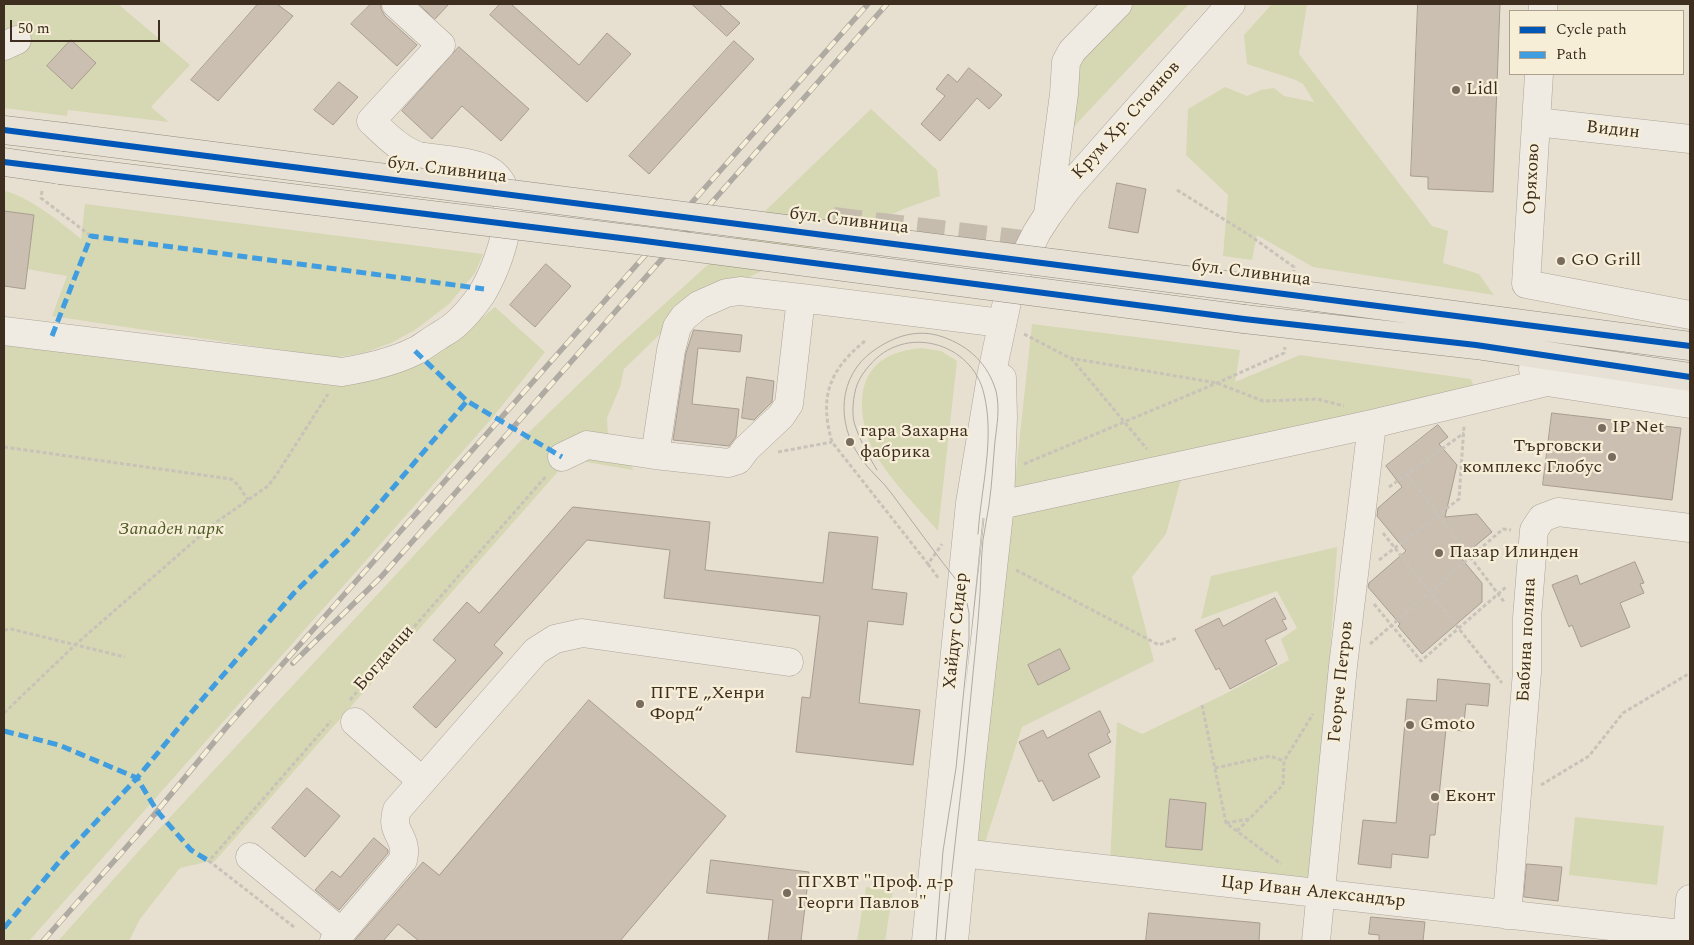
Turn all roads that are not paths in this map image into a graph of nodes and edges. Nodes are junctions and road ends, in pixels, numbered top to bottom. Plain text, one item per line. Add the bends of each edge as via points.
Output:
1 (396, 4) edge
2 (1118, 4) edge
3 (1231, 4) edge
4 (1539, 75) edge
5 (1536, 122) junction
6 (4, 130) edge
7 (1690, 139) edge
8 (4, 162) edge
9 (1048, 215) junction
10 (1031, 244) joint
11 (801, 298) junction
12 (1690, 315) edge
13 (1001, 323) junction
14 (4, 331) edge
15 (1476, 345) junction
16 (1690, 346) edge
17 (1690, 377) edge
18 (1547, 382) junction
19 (1690, 404) edge
20 (1372, 424) junction
21 (655, 455) junction
22 (562, 457) road end
23 (970, 503) junction
24 (1000, 505) junction
25 (1690, 528) edge
26 (789, 662) dead end
27 (345, 715) road end
28 (422, 781) junction
29 (935, 850) junction
30 (964, 854) junction
31 (250, 857) dead end
32 (1320, 894) junction
33 (1690, 899) edge
34 (1507, 915) junction
35 (338, 937) edge
36 (1688, 937) edge
37 (926, 941) edge
38 (954, 941) edge
39 (1316, 941) edge

1 - 14 street via 441,45 371,121 410,153 489,170 499,179 509,203 508,222 496,263 481,294 456,325 415,351 367,368 342,372
2 - 9 street via 1072,51 1066,62
3 - 9 street, Крум Хр. Стоянов via 1067,189
4 - 5 street, Оряхово
5 - 7 street, Видин
5 - 12 street, Оряхово via 1526,284
6 - 16 main road, бул. Сливница, bridge
8 - 15 main road, bridge via 1244,319
9 - 10 street, Крум Хр. Стоянов
10 - 13 street, Хайдут Сидер via 1008,297
11 - 13 street
11 - 21 street via 789,404 781,416 738,460 728,463
11 - 21 street via 740,290 716,296 684,317 671,350
13 - 23 street, Хайдут Сидер
13 - 24 street, Хайдут Сидер via 1003,417
15 - 17 main road
15 - 18 street via 1532,367
18 - 19 street
18 - 20 street
20 - 24 street
20 - 32 street, Георче Петров
21 - 22 street via 587,445
23 - 24 street
23 - 29 street, Хайдут Сидер
24 - 30 street, Хайдут Сидер
25 - 34 street, Бабина поляна via 1558,512 1542,518 1534,530 1527,672
26 - 28 street via 582,633 555,639 536,651
27 - 28 street
28 - 35 street via 397,810 394,820 395,829 404,842 403,860
29 - 30 street, Цар Иван Александър
29 - 37 street, Хайдут Сидер
30 - 32 street, Цар Иван Александър
30 - 38 street, Хайдут Сидер
31 - 35 street
32 - 34 street, Цар Иван Александър
32 - 39 street, Георче Петров
33 - 36 street
34 - 36 street, Цар Иван Александър

